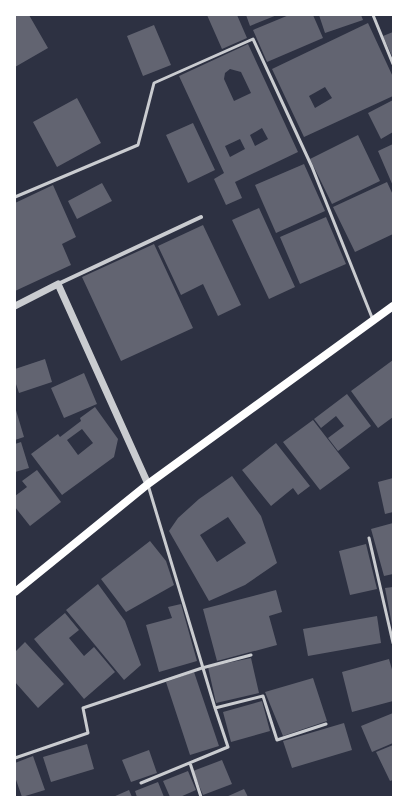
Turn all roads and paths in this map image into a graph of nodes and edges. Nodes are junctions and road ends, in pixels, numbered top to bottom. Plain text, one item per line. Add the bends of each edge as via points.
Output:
1 (373, 15) edge
2 (393, 64) edge
3 (15, 197) edge
4 (201, 217) dead end
5 (58, 284) junction
6 (15, 306) edge
7 (393, 306) edge
8 (373, 320) junction
9 (148, 484) junction
10 (369, 538) dead end
11 (15, 592) edge
12 (393, 643) edge
13 (251, 655) dead end
14 (202, 668) junction
15 (214, 708) junction
16 (326, 724) dead end
17 (15, 758) edge
18 (190, 763) junction
19 (141, 783) dead end
20 (201, 797) edge

1 - 2 lane
3 - 8 lane via 138,145 154,83 253,39 312,167
4 - 5 street
5 - 6 street
5 - 9 street
7 - 8 main road
8 - 9 main road
9 - 11 main road
9 - 14 lane
10 - 12 lane
13 - 14 lane
14 - 15 lane
14 - 17 lane via 83,708 88,733
15 - 16 lane via 263,696 277,740
15 - 18 lane via 228,748
18 - 19 lane
18 - 20 lane

